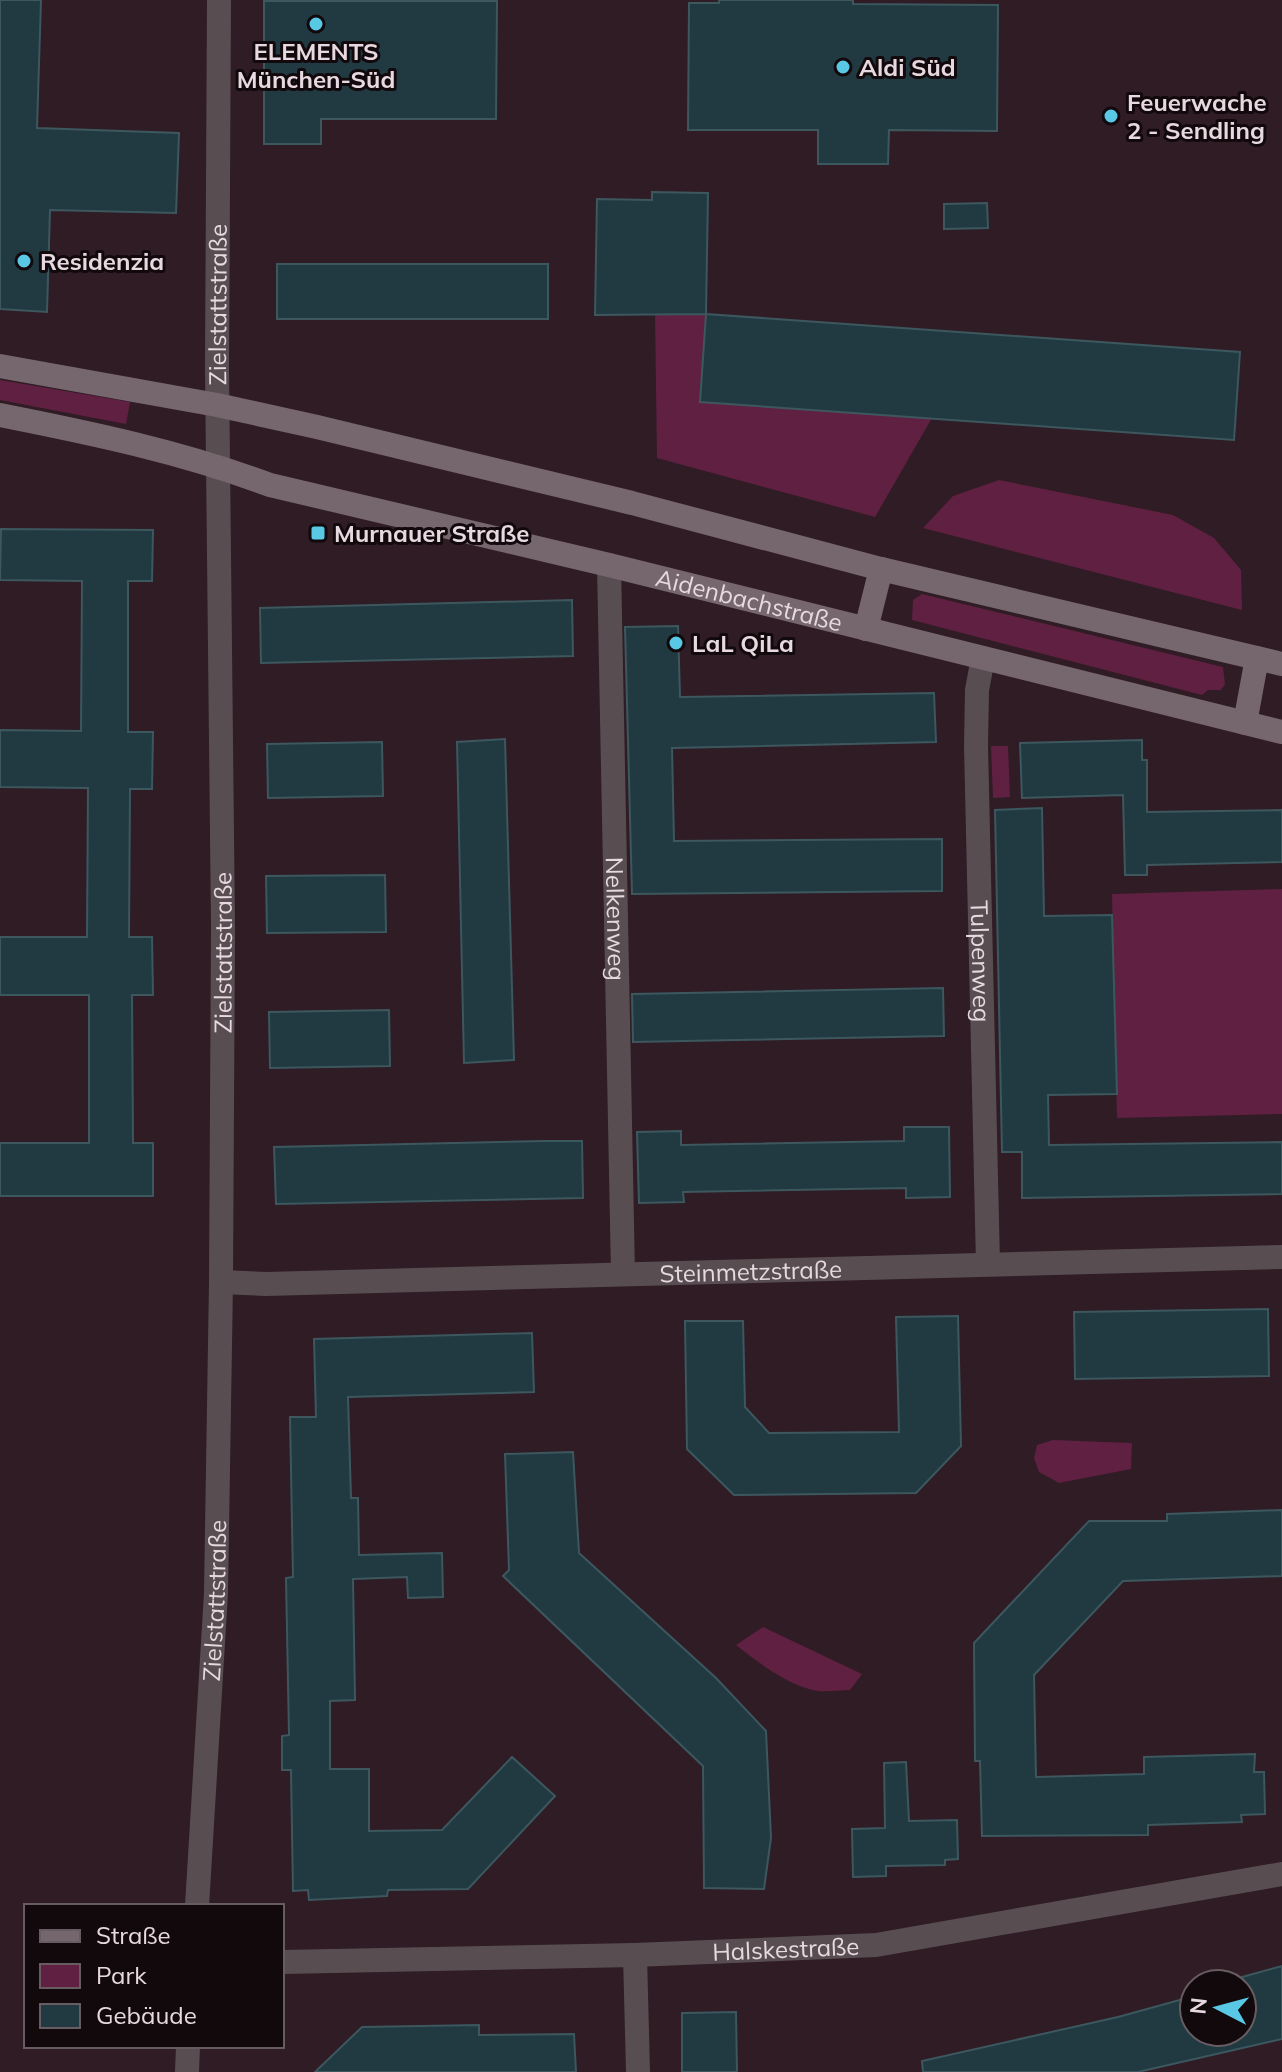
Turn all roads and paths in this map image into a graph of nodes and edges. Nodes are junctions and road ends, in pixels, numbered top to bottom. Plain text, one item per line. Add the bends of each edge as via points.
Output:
1 (219, 0) edge
2 (0, 366) edge
3 (217, 405) junction
4 (0, 415) edge
5 (219, 466) junction
6 (609, 565) junction
7 (881, 569) junction
8 (866, 629) junction
9 (983, 658) junction
10 (1257, 658) junction
11 (1282, 664) edge
12 (1245, 723) junction
13 (1282, 732) edge
14 (1282, 1257) edge
15 (988, 1264) junction
16 (623, 1274) junction
17 (221, 1282) junction
18 (1282, 1874) edge
19 (197, 1904) edge
20 (635, 1955) junction
21 (284, 1962) edge
22 (188, 2048) edge
23 (187, 2072) edge
24 (638, 2072) edge

1 - 3 street, Zielstattstraße
2 - 3 main road
3 - 5 street, Zielstattstraße
3 - 7 main road via 632,503
4 - 5 main road
5 - 6 main road, Aidenbachstraße via 270,485
5 - 17 street, Zielstattstraße
6 - 8 main road, Aidenbachstraße
6 - 16 street, Nelkenweg
7 - 8 main road
7 - 10 main road
8 - 9 main road, Aidenbachstraße
9 - 12 main road, Aidenbachstraße
9 - 15 street, Tulpenweg via 976,746
10 - 11 main road
10 - 12 main road
12 - 13 main road, Aidenbachstraße
14 - 15 street, Steinmetzstraße
15 - 16 street, Steinmetzstraße
16 - 17 street, Steinmetzstraße
17 - 19 street, Zielstattstraße via 216,1593
18 - 20 street, Halskestraße via 876,1945
20 - 21 street, Halskestraße
20 - 24 street
22 - 23 street

